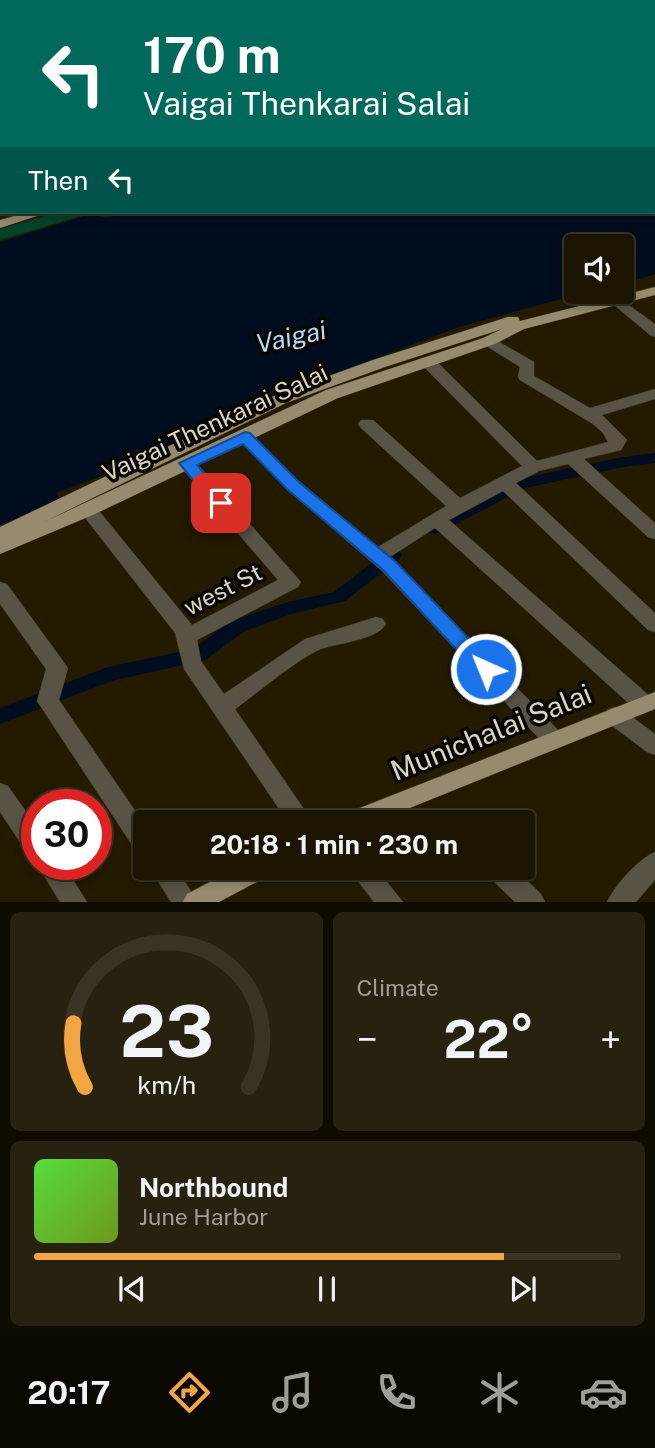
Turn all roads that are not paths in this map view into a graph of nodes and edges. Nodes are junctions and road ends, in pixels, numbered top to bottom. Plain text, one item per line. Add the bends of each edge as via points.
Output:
1 (35, 214) edge
2 (0, 224) edge
3 (655, 281) edge
4 (634, 289) edge
5 (655, 291) edge
6 (634, 293) edge
7 (564, 304) edge
8 (591, 304) edge
9 (629, 304) edge
10 (655, 332) edge
11 (489, 341) junction
12 (427, 361) junction
13 (655, 394) edge
14 (587, 414) junction
15 (367, 424) dead end
16 (245, 437) junction
17 (187, 463) junction
18 (581, 465) junction
19 (533, 467) junction
20 (511, 488) junction
21 (459, 507) junction
22 (88, 510) junction
23 (442, 524) junction
24 (655, 533) edge
25 (0, 534) edge
26 (0, 548) edge
27 (382, 561) junction
28 (0, 589) edge
29 (376, 624) dead end
30 (655, 625) edge
31 (189, 650) junction
32 (650, 702) edge
33 (222, 707) junction
34 (615, 716) junction
35 (554, 740) junction
36 (655, 746) edge
37 (4, 805) edge
38 (293, 810) edge
39 (380, 810) edge
40 (21, 826) edge
41 (133, 826) edge
42 (655, 863) edge
43 (60, 880) edge
44 (170, 880) edge
45 (244, 880) edge
46 (371, 880) edge
47 (509, 880) edge
48 (223, 896) edge
49 (74, 902) edge
50 (185, 902) edge
51 (196, 902) edge
52 (390, 902) edge
53 (532, 902) edge
54 (620, 902) edge

1 - 2 main road
3 - 4 main road, Vaigai Thenkarai Salai
5 - 6 main road, Vaigai Thenkarai Salai
7 - 25 main road, Vaigai Thenkarai Salai via 319,385
8 - 11 main road, Vaigai Thenkarai Salai via 519,326
9 - 10 street
11 - 12 main road, Vaigai Thenkarai Salai
11 - 14 street via 528,365 526,377 536,386
12 - 16 main road, Vaigai Thenkarai Salai via 332,394
12 - 19 street
13 - 14 street
14 - 18 street via 618,440
15 - 21 street
16 - 17 main road, Vaigai Thenkarai Salai
16 - 27 street
17 - 22 main road, Vaigai Thenkarai Salai
17 - 31 street, west St via 291,582
18 - 19 street
18 - 24 street
19 - 20 street
20 - 21 street
20 - 30 street
21 - 23 street
22 - 26 main road, Vaigai Thenkarai Salai
22 - 31 street via 185,631
23 - 27 street
23 - 32 street
27 - 35 street
28 - 41 street via 57,668 48,696
29 - 33 street via 312,644
31 - 33 street
32 - 34 main road, Munichalai Salai
33 - 38 street
34 - 35 main road, Munichalai Salai
34 - 36 street
35 - 39 main road, Munichalai Salai
37 - 40 street
42 - 54 street
43 - 49 street
44 - 50 street
45 - 48 main road
46 - 52 street
47 - 53 street
48 - 51 main road

